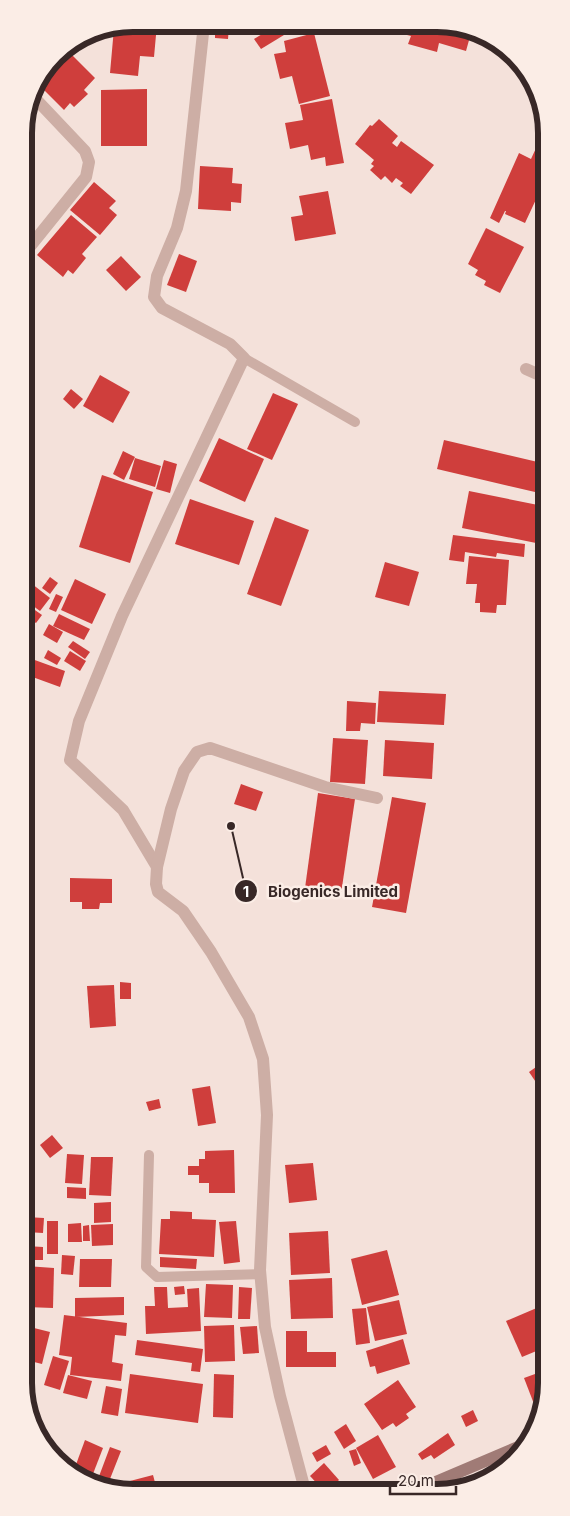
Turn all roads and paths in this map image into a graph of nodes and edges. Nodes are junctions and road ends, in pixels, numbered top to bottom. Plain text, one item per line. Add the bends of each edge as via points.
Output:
1 (203, 33) edge
2 (38, 101) edge
3 (33, 243) edge
4 (244, 358) junction
5 (526, 369) dead end
6 (538, 374) edge
7 (355, 422) dead end
8 (377, 798) dead end
9 (157, 867) junction
10 (149, 1155) dead end
11 (261, 1274) junction
12 (511, 1450) edge
13 (303, 1484) edge
14 (431, 1484) edge

1 - 4 street via 186,191 177,228 157,276 154,297 162,308 230,344
2 - 3 street via 85,151 89,162 86,177
4 - 7 lane
4 - 9 street via 122,616 79,721 70,760 123,810
5 - 6 street
8 - 9 street via 325,787 210,748 197,752 184,772 170,809
9 - 11 street via 158,892 183,911 210,952 248,1017 263,1059 267,1115
10 - 11 lane via 146,1267 157,1277
11 - 13 street via 266,1326 280,1396
12 - 14 main road

